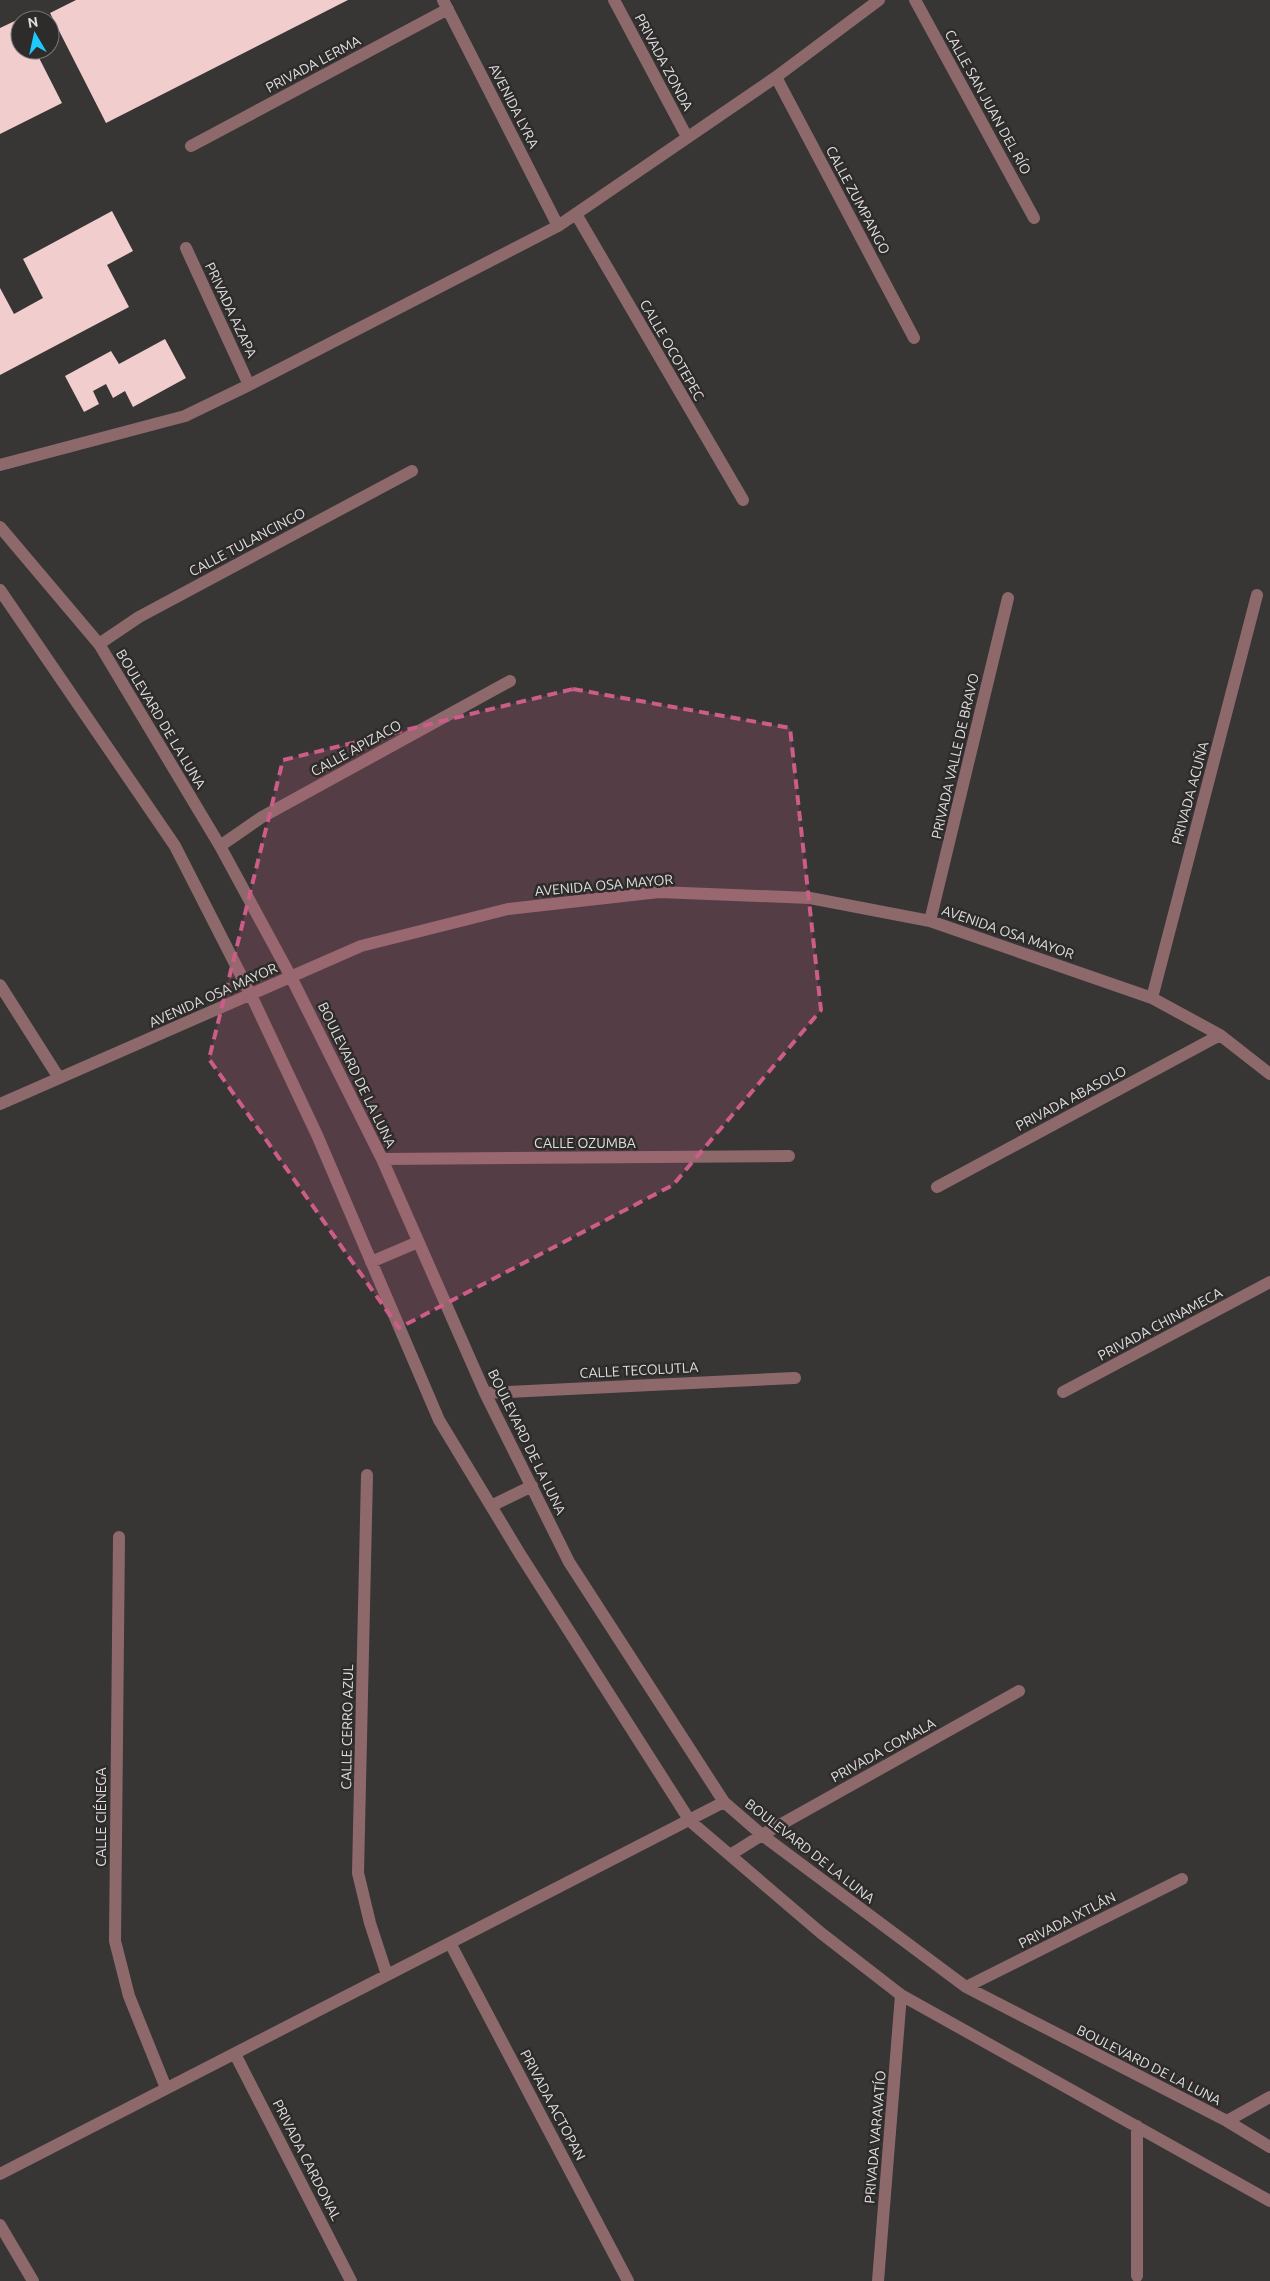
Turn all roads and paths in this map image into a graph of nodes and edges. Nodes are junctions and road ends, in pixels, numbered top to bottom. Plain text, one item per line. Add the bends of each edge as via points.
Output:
1 (614, 0) edge
2 (879, 0) edge
3 (916, 0) edge
4 (446, 4) edge
5 (776, 77) junction
6 (687, 137) junction
7 (192, 146) dead end
8 (576, 214) junction
9 (1034, 218) dead end
10 (558, 226) junction
11 (186, 248) dead end
12 (914, 338) dead end
13 (249, 385) junction
14 (0, 465) edge
15 (412, 470) dead end
16 (743, 500) dead end
17 (0, 527) edge
18 (0, 590) edge
19 (1257, 595) dead end
20 (1008, 598) dead end
21 (99, 644) junction
22 (510, 681) dead end
23 (220, 846) junction
24 (930, 921) junction
25 (292, 977) junction
26 (0, 985) edge
27 (251, 994) junction
28 (1152, 998) junction
29 (1220, 1036) junction
30 (1270, 1074) edge
31 (59, 1078) junction
32 (0, 1104) edge
33 (789, 1156) dead end
34 (382, 1160) junction
35 (937, 1187) dead end
36 (418, 1242) junction
37 (371, 1262) junction
38 (1270, 1282) edge
39 (795, 1378) dead end
40 (1063, 1392) dead end
41 (485, 1393) junction
42 (367, 1475) dead end
43 (532, 1486) junction
44 (491, 1506) junction
45 (119, 1537) dead end
46 (1019, 1690) dead end
47 (724, 1802) junction
48 (690, 1820) junction
49 (762, 1835) junction
50 (730, 1856) junction
51 (1182, 1879) dead end
52 (450, 1943) junction
53 (388, 1975) junction
54 (966, 1987) junction
55 (901, 1995) junction
56 (235, 2054) junction
57 (166, 2088) junction
58 (1270, 2097) edge
59 (1227, 2121) junction
60 (1137, 2126) junction
61 (1270, 2147) edge
62 (0, 2174) edge
63 (1270, 2201) edge
64 (0, 2225) edge
65 (1137, 2276) dead end
66 (33, 2281) edge
67 (352, 2281) edge
68 (628, 2281) edge
69 (878, 2281) edge

1 - 6 street, PRIVADA ZONDA
2 - 5 street
3 - 9 street, CALLE SAN JUAN DEL RÍO
4 - 7 street, PRIVADA LERMA
4 - 10 street, AVENIDA LYRA
5 - 6 street
5 - 12 street, CALLE ZUMPANGO
6 - 8 street
8 - 10 street
8 - 16 street, CALLE OCOTEPEC
10 - 13 street
11 - 13 street, PRIVADA AZAPA
13 - 14 street via 185,416
15 - 21 street, CALLE TULANCINGO via 139,617
17 - 21 street, BOULEVARD DE LA LUNA
18 - 27 street via 175,846
19 - 28 street, PRIVADA ACUÑA
20 - 24 street, PRIVADA VALLE DE BRAVO
21 - 23 street, BOULEVARD DE LA LUNA
22 - 23 street, CALLE APIZACO via 262,817
23 - 25 street, BOULEVARD DE LA LUNA
24 - 25 street, AVENIDA OSA MAYOR via 810,898 659,892 508,909 361,946
24 - 28 street, AVENIDA OSA MAYOR
25 - 27 street, AVENIDA OSA MAYOR
25 - 34 street, BOULEVARD DE LA LUNA
26 - 31 street
27 - 31 street, AVENIDA OSA MAYOR
27 - 37 street via 317,1135
28 - 29 street, AVENIDA OSA MAYOR
29 - 30 street, AVENIDA OSA MAYOR
29 - 35 street, PRIVADA ABASOLO
31 - 32 street, AVENIDA OSA MAYOR
33 - 34 street, CALLE OZUMBA
34 - 36 street, BOULEVARD DE LA LUNA
36 - 37 street
36 - 41 street, BOULEVARD DE LA LUNA
37 - 44 street via 439,1420
38 - 40 street, PRIVADA CHINAMECA
39 - 41 street, CALLE TECOLUTLA
41 - 43 street, BOULEVARD DE LA LUNA
42 - 53 street, CALLE CERRO AZUL via 358,1873
43 - 44 street
43 - 47 street, BOULEVARD DE LA LUNA via 569,1562
44 - 48 street
45 - 57 street, CALLE CIÉNEGA via 115,1941 130,1996
46 - 49 street, PRIVADA COMALA
47 - 48 street
47 - 49 street, BOULEVARD DE LA LUNA
48 - 50 street
48 - 52 street
49 - 50 street, PRIVADA COMALA
49 - 54 street, BOULEVARD DE LA LUNA
50 - 55 street
51 - 54 street, PRIVADA IXTLÁN
52 - 53 street
52 - 68 street, PRIVADA ACTOPAN
53 - 56 street
54 - 59 street, BOULEVARD DE LA LUNA
55 - 60 street
55 - 69 street, PRIVADA VARAVATÍO
56 - 57 street
56 - 67 street, PRIVADA CARDONAL
57 - 62 street
58 - 59 street
59 - 61 street, BOULEVARD DE LA LUNA
60 - 63 street
60 - 65 street
64 - 66 street

